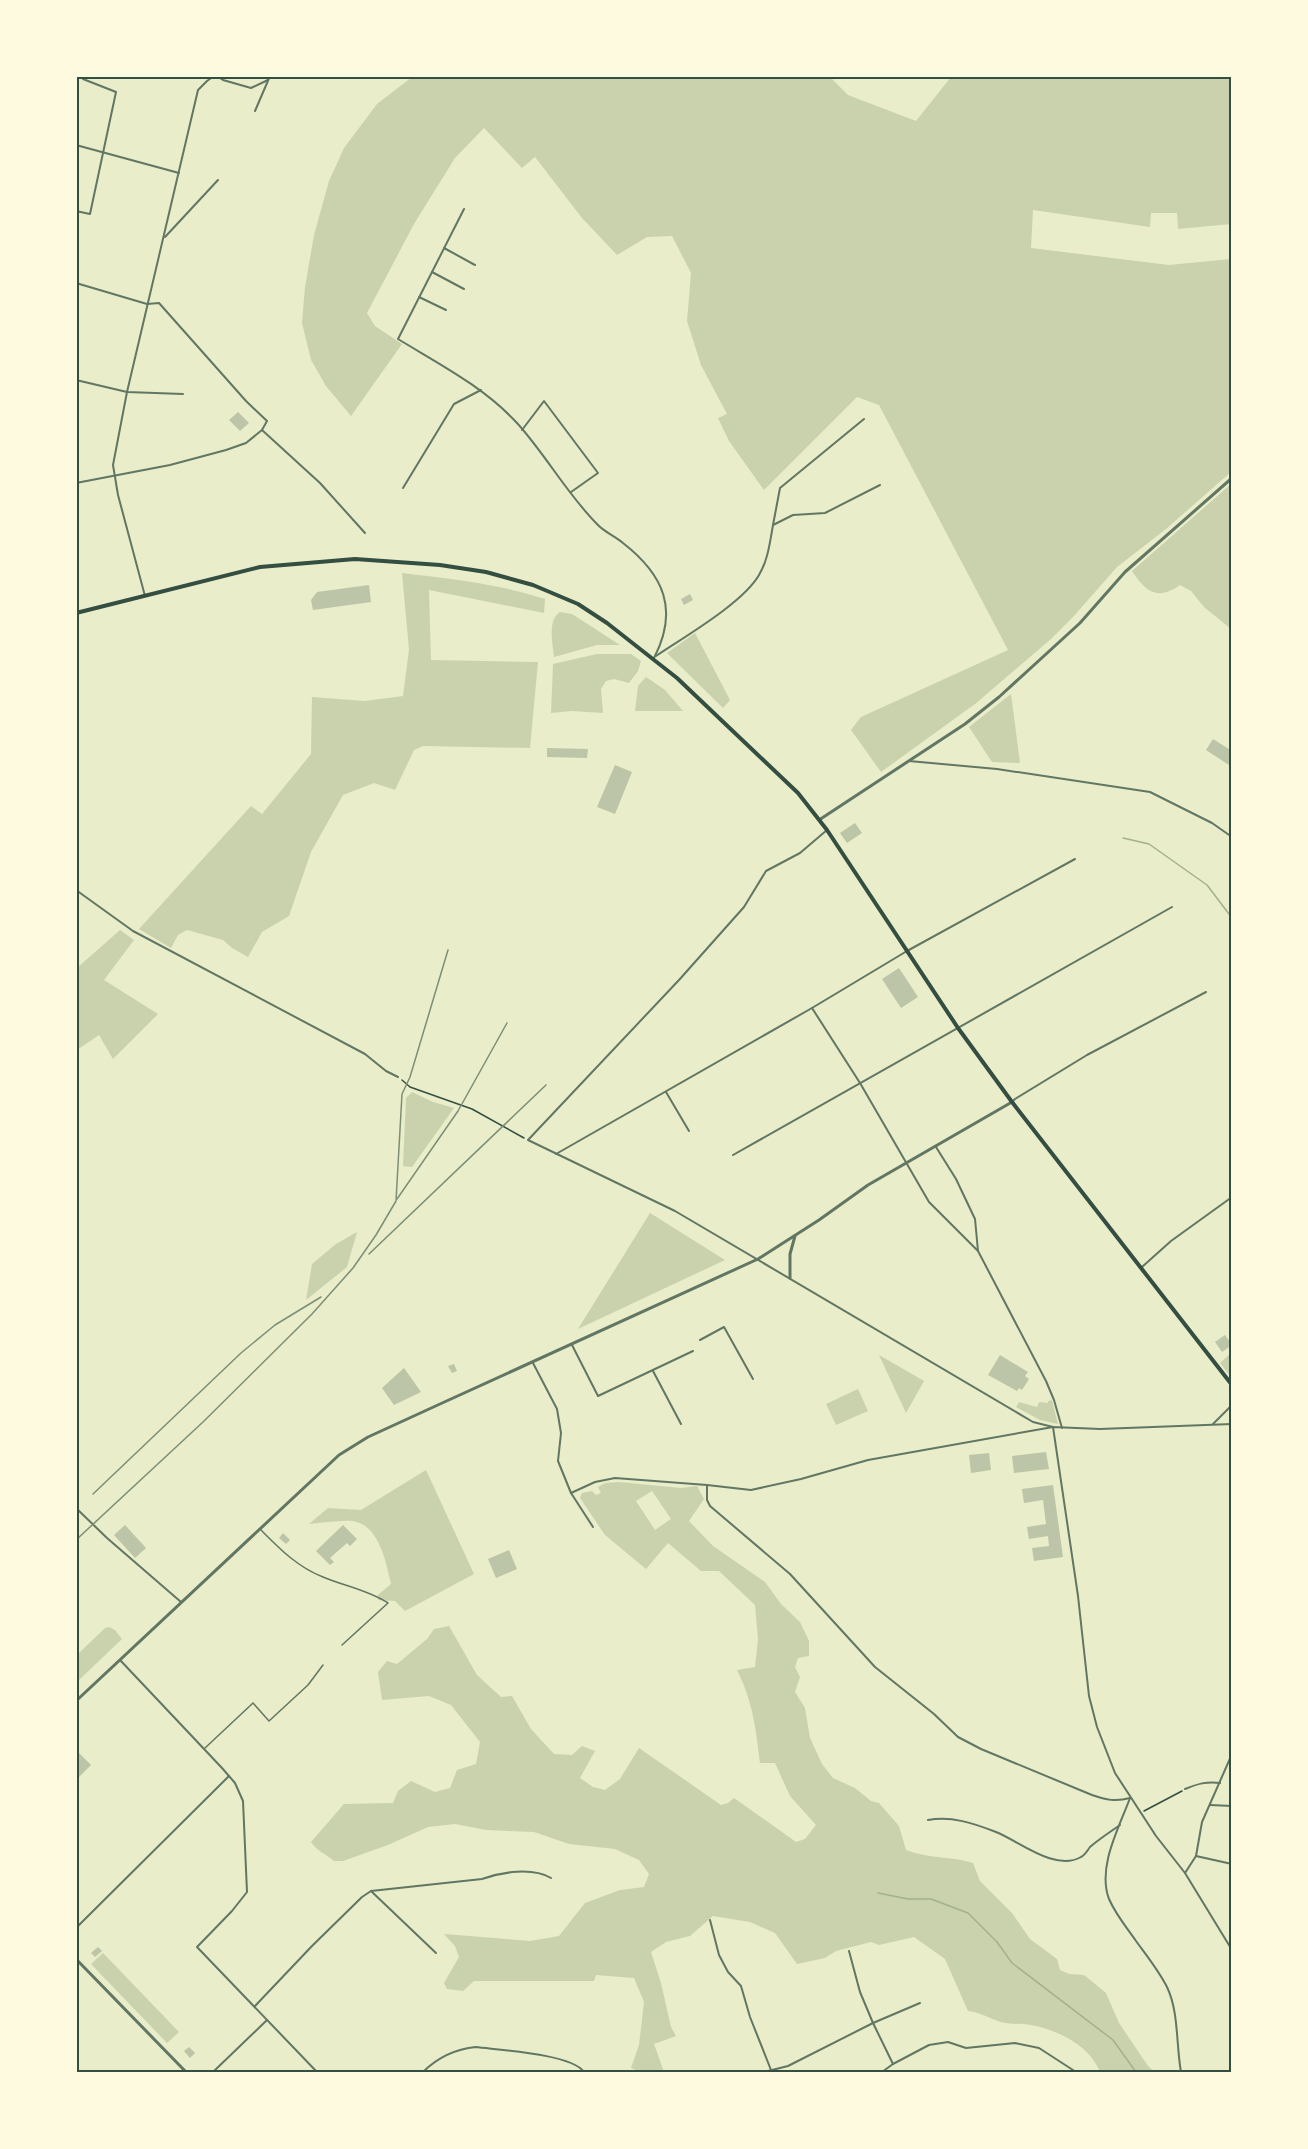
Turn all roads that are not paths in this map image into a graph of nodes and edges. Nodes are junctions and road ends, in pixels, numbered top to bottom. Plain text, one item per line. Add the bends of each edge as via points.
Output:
1 (216, 76) edge
2 (270, 76) edge
3 (76, 77) edge
4 (83, 78) edge
5 (268, 81) junction
6 (255, 111) dead end
7 (76, 145) edge
8 (103, 152) junction
9 (180, 173) junction
10 (218, 180) dead end
11 (464, 208) dead end
12 (76, 211) edge
13 (165, 238) junction
14 (444, 248) junction
15 (476, 265) dead end
16 (432, 272) junction
17 (76, 284) edge
18 (464, 289) dead end
19 (419, 297) junction
20 (147, 304) junction
21 (446, 310) dead end
22 (76, 380) edge
23 (481, 390) junction
24 (127, 392) junction
25 (183, 394) dead end
26 (864, 419) dead end
27 (261, 430) junction
28 (522, 430) junction
29 (114, 475) junction
30 (1232, 478) edge
31 (76, 483) edge
32 (880, 485) dead end
33 (403, 488) dead end
34 (571, 492) junction
35 (773, 525) junction
36 (365, 533) dead end
37 (145, 596) junction
38 (76, 613) edge
39 (654, 658) junction
40 (906, 761) junction
41 (819, 819) junction
42 (827, 830) junction
43 (1232, 837) edge
44 (1075, 859) dead end
45 (76, 890) edge
46 (1172, 907) dead end
47 (907, 951) junction
48 (1206, 992) dead end
49 (812, 1008) junction
50 (958, 1028) junction
51 (398, 1077) road end
52 (860, 1083) junction
53 (666, 1092) junction
54 (1012, 1102) junction
55 (689, 1131) dead end
56 (936, 1146) junction
57 (556, 1154) junction
58 (733, 1155) dead end
59 (905, 1163) junction
60 (1232, 1197) edge
61 (796, 1235) junction
62 (978, 1251) junction
63 (758, 1259) junction
64 (1142, 1269) junction
65 (790, 1278) junction
66 (700, 1340) dead end
67 (572, 1345) junction
68 (693, 1351) dead end
69 (533, 1362) junction
70 (653, 1371) junction
71 (753, 1379) dead end
72 (1232, 1385) edge
73 (1232, 1405) edge
74 (681, 1424) dead end
75 (1213, 1424) junction
76 (1232, 1424) edge
77 (1053, 1427) junction
78 (1062, 1428) junction
79 (707, 1485) junction
80 (571, 1492) junction
81 (76, 1508) edge
82 (593, 1527) dead end
83 (260, 1528) junction
84 (181, 1602) junction
85 (342, 1645) dead end
86 (120, 1660) junction
87 (323, 1665) dead end
88 (76, 1701) edge
89 (205, 1748) junction
90 (1232, 1754) edge
91 (230, 1776) junction
92 (1220, 1783) junction
93 (1185, 1789) road end
94 (1130, 1798) junction
95 (1210, 1805) junction
96 (1232, 1806) edge
97 (928, 1820) dead end
98 (1120, 1825) junction
99 (1196, 1856) junction
100 (1232, 1864) edge
101 (1185, 1873) junction
102 (551, 1878) dead end
103 (371, 1891) junction
104 (710, 1920) dead end
105 (76, 1928) edge
106 (1232, 1950) edge
107 (849, 1951) dead end
108 (436, 1953) dead end
109 (76, 1959) edge
110 (920, 2003) dead end
111 (255, 2006) junction
112 (267, 2020) junction
113 (873, 2023) junction
114 (893, 2064) junction
115 (771, 2070) junction
116 (186, 2073) edge
117 (213, 2073) edge
118 (317, 2073) edge
119 (423, 2073) edge
120 (584, 2073) edge
121 (764, 2073) edge
122 (882, 2073) edge
123 (1076, 2073) edge
124 (1181, 2073) edge

1 - 5 street via 251,88
1 - 9 street via 198,90
2 - 5 street
3 - 4 street
4 - 8 street via 116,92
5 - 6 street
7 - 8 street
8 - 9 street
8 - 12 street via 90,214
9 - 13 street
10 - 13 street
11 - 14 street
13 - 20 street
14 - 15 street
14 - 16 street
16 - 18 street
16 - 19 street
17 - 20 street
19 - 21 street
19 - 23 street via 398,339
20 - 24 street
20 - 27 street via 159,303 267,421
22 - 24 street
23 - 28 street
23 - 33 street via 454,404
24 - 25 street
24 - 29 street
26 - 35 street via 780,488
27 - 29 street via 246,443 226,450
27 - 36 street via 320,483
28 - 34 street
28 - 34 street via 544,402 598,473
29 - 31 street
29 - 37 street
30 - 40 street via 1125,572 1080,623 1007,690 965,724
32 - 35 street via 825,513 793,515
34 - 39 street via 598,525 623,543 656,577 667,618 663,641
35 - 39 street via 765,561 754,583
37 - 38 main road
37 - 39 main road via 260,567 354,559 440,565 533,585 578,604
39 - 41 main road via 798,793
40 - 41 street
40 - 43 street via 997,769 1150,792
41 - 42 main road
42 - 47 main road
42 - 57 street via 800,853 766,871 744,907 528,1140
44 - 47 street
45 - 51 street via 133,931 365,1054
46 - 50 street
47 - 49 street
47 - 50 main road
48 - 54 street via 1087,1055
49 - 52 street
49 - 53 street
50 - 52 street
50 - 54 main road
52 - 58 street
52 - 59 street
53 - 55 street
53 - 57 street
54 - 56 street
54 - 64 main road
56 - 59 street
56 - 62 street via 975,1219
57 - 63 street via 675,1211
59 - 61 street
59 - 62 street via 929,1202
60 - 64 street via 1172,1241
61 - 63 street
61 - 65 street via 790,1254
62 - 78 street via 1046,1381
63 - 65 street
63 - 67 street
64 - 72 main road
65 - 77 street via 1033,1422
66 - 71 street via 724,1327
67 - 69 street
67 - 70 street via 598,1396
68 - 70 street
69 - 80 street via 558,1409 558,1461
69 - 83 street via 368,1437 339,1455
70 - 74 street
73 - 75 street
75 - 76 street
75 - 78 street
77 - 78 street
77 - 79 street via 868,1460 752,1490
77 - 94 street via 1089,1696 1115,1773
79 - 80 street via 615,1478
79 - 94 street via 710,1506 790,1574 875,1667 958,1737 1092,1796 1120,1801
80 - 82 street
81 - 84 street
83 - 84 street
83 - 85 lane via 288,1558 321,1577 388,1603
84 - 86 street
86 - 88 street
86 - 89 street
87 - 89 lane via 308,1685 269,1721 253,1703
89 - 91 street
90 - 92 street
91 - 105 street
91 - 111 street via 243,1801 248,1889 197,1947
92 - 93 street
92 - 95 street
94 - 98 street
94 - 101 street
95 - 96 street
95 - 99 street via 1202,1822
97 - 98 street via 972,1823 1014,1839 1042,1856 1074,1860 1083,1857
98 - 124 street via 1107,1864 1108,1897 1168,1989
99 - 100 street
99 - 101 street
101 - 106 street
102 - 103 street via 541,1872 498,1874
103 - 108 street
103 - 111 street
104 - 115 street via 719,1955 741,1986
107 - 113 street
109 - 116 street
110 - 113 street
111 - 112 street
112 - 117 street
112 - 118 street
113 - 114 street
113 - 115 street via 788,2066
114 - 122 street
114 - 123 street via 929,2045 948,2042 966,2048 1015,2043 1039,2048
115 - 121 street
119 - 120 street via 453,2052 476,2047 562,2059 581,2067

